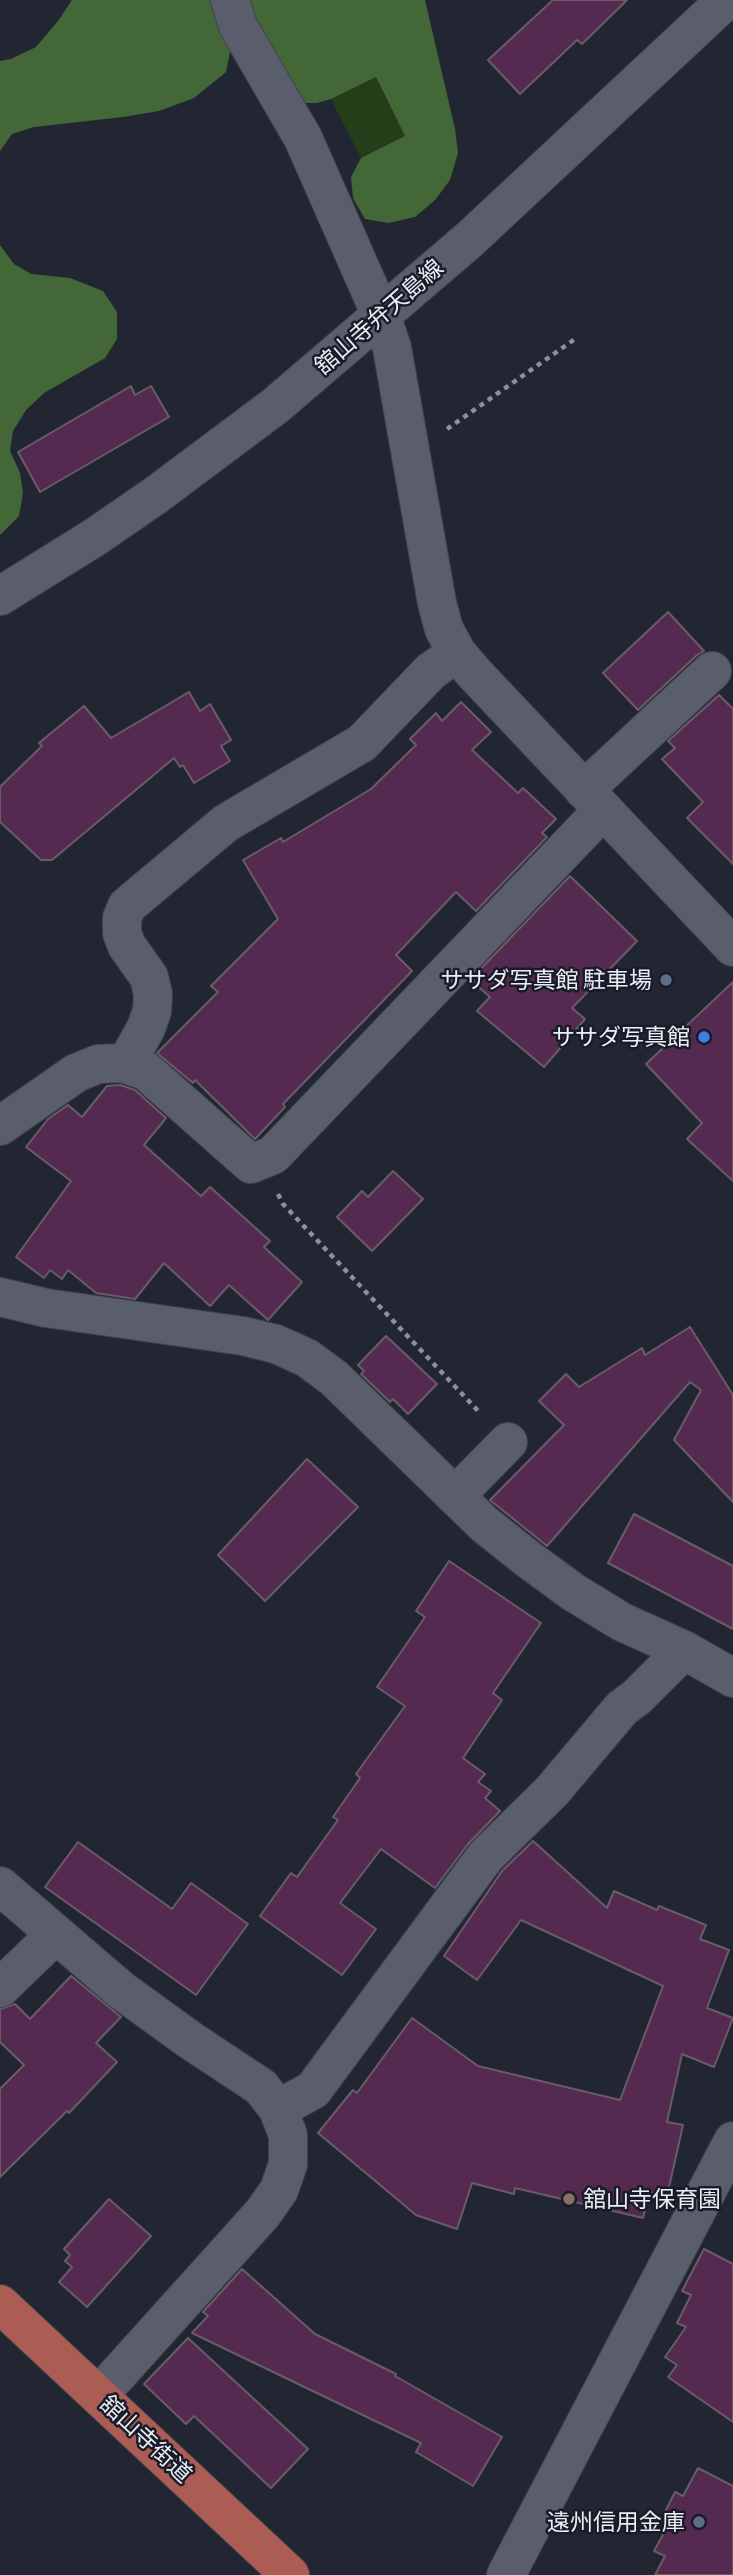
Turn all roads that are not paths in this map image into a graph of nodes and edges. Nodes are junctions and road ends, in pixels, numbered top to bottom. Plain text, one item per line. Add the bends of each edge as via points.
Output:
1 (230, 0) edge
2 (726, 0) edge
3 (381, 315) junction
4 (0, 596) edge
5 (457, 653) junction
6 (712, 671) dead end
7 (594, 800) junction
8 (733, 947) edge
9 (126, 1064) junction
10 (0, 1126) edge
11 (0, 1297) edge
12 (508, 1442) road end
13 (455, 1496) junction
14 (684, 1650) junction
15 (733, 1678) edge
16 (0, 1886) edge
17 (55, 1936) junction
18 (0, 1988) edge
19 (278, 2109) junction
20 (733, 2141) edge
21 (0, 2304) edge
22 (99, 2395) junction
23 (290, 2575) edge
24 (506, 2575) edge

1 - 3 street via 238,26 303,138
2 - 3 street, 舘山寺弁天島線 via 470,239
3 - 4 street, 舘山寺弁天島線 via 216,452 95,537
3 - 5 street via 392,348 437,603
5 - 7 street
5 - 9 street via 431,671 362,743 226,823 127,905 122,933 149,977 153,994 146,1028
6 - 7 street
7 - 8 street
7 - 9 street via 273,1155 251,1164 146,1071
9 - 10 street via 98,1064 76,1073
11 - 13 street via 276,1344 307,1358 334,1378
12 - 13 street
13 - 14 street via 573,1592 622,1622
14 - 15 street
14 - 19 street via 622,1708 552,1791 485,1857 313,2090
16 - 17 street
17 - 18 street
17 - 19 street via 141,2004 261,2087
19 - 22 street via 288,2135 288,2164 279,2190
20 - 24 street
21 - 22 main road, 舘山寺街道
22 - 23 main road, 舘山寺街道

